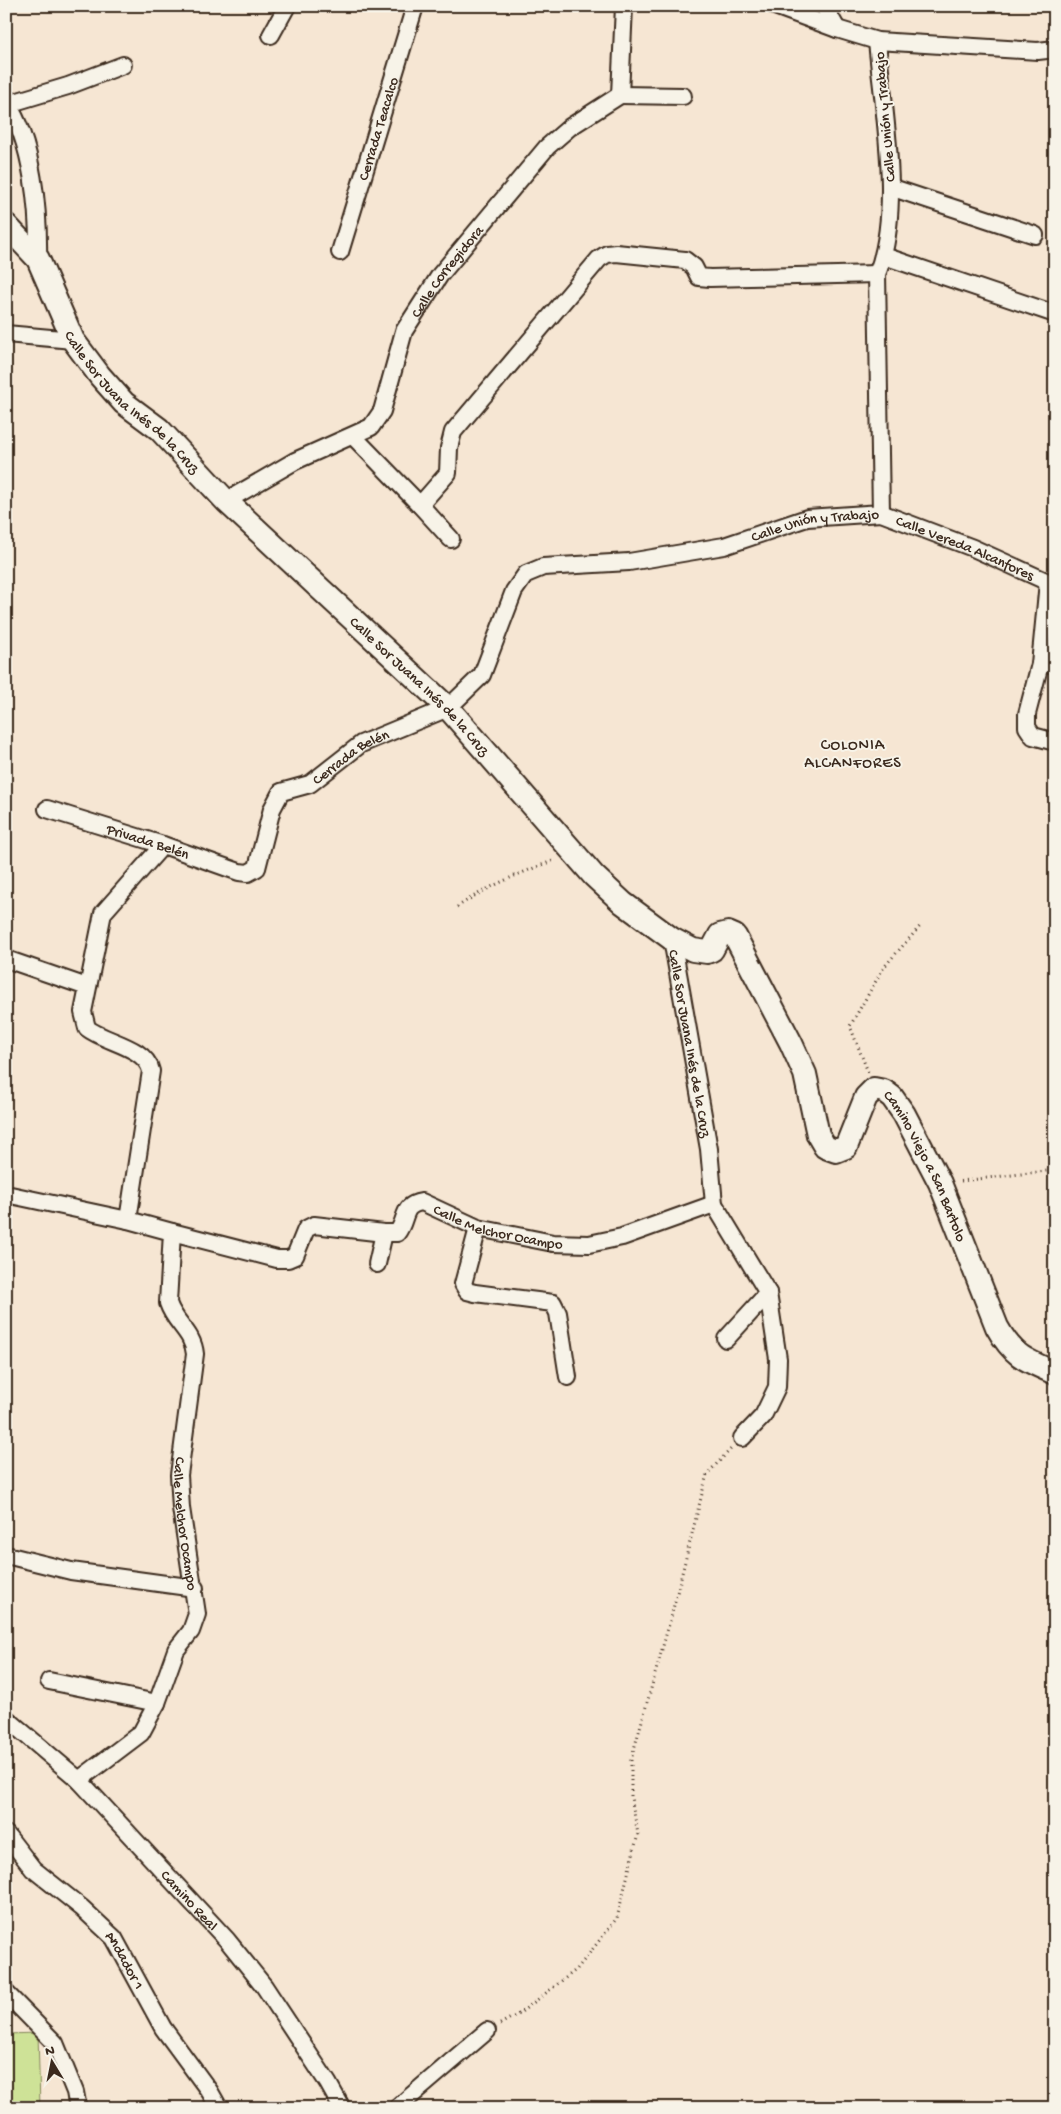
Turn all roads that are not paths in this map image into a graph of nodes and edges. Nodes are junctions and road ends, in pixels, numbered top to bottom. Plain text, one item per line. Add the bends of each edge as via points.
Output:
1 (287, 6) edge
2 (415, 6) edge
3 (624, 6) edge
4 (775, 6) edge
5 (824, 6) edge
6 (837, 29) junction
7 (271, 35) dead end
8 (877, 40) junction
9 (1055, 49) edge
10 (123, 66) dead end
11 (620, 95) junction
12 (684, 96) dead end
13 (7, 102) edge
14 (890, 187) junction
15 (6, 225) edge
16 (1035, 234) dead end
17 (340, 252) dead end
18 (884, 256) junction
19 (38, 259) junction
20 (877, 274) junction
21 (1055, 314) edge
22 (6, 334) edge
23 (72, 340) junction
24 (354, 437) junction
25 (226, 501) junction
26 (420, 505) junction
27 (881, 513) junction
28 (451, 539) dead end
29 (1052, 582) edge
30 (1047, 664) edge
31 (448, 708) junction
32 (1055, 742) edge
33 (46, 809) dead end
34 (163, 845) junction
35 (248, 873) joint
36 (672, 939) junction
37 (6, 959) edge
38 (87, 987) junction
39 (6, 1194) edge
40 (714, 1204) junction
41 (128, 1220) junction
42 (478, 1228) junction
43 (172, 1232) junction
44 (384, 1233) junction
45 (377, 1264) dead end
46 (768, 1293) junction
47 (726, 1339) dead end
48 (1055, 1373) edge
49 (568, 1377) dead end
50 (742, 1438) road end
51 (6, 1556) edge
52 (195, 1588) junction
53 (49, 1681) dead end
54 (157, 1703) junction
55 (6, 1718) edge
56 (79, 1780) junction
57 (6, 1834) edge
58 (6, 1993) edge
59 (487, 2031) road end
60 (78, 2108) edge
61 (219, 2108) edge
62 (342, 2108) edge
63 (397, 2108) edge

1 - 7 street
2 - 17 street, Cerrada Teacalco
3 - 11 street
4 - 6 street
5 - 6 street
6 - 8 street
8 - 9 street via 1038,51
8 - 14 street, Calle Unión y Trabajo
10 - 13 street via 68,86
11 - 12 street
11 - 24 street, Calle Corregidora via 570,127 547,147 440,275 404,331 382,411 371,427
13 - 19 street via 18,123 34,186
14 - 16 street
14 - 18 street, Calle Unión y Trabajo
15 - 19 street, Calle Sor Juana Inés de la Cruz
18 - 20 street, Calle Unión y Trabajo
18 - 21 street
19 - 23 street, Calle Sor Juana Inés de la Cruz
20 - 26 street via 699,277 694,267 684,260 607,254 586,273 453,432 448,448 448,473
20 - 27 street, Calle Unión y Trabajo
22 - 23 street
23 - 25 street, Calle Sor Juana Inés de la Cruz via 124,403 159,429
24 - 25 street, Calle Corregidora via 295,462
24 - 26 street
25 - 31 street, Calle Sor Juana Inés de la Cruz
26 - 28 street
27 - 29 street, Calle Vereda Alcanfores
27 - 31 street, Calle Unión y Trabajo via 807,518 724,546 629,562 543,567 526,574 514,591 482,675
29 - 30 street, Calle Vereda Alcanfores
30 - 32 street, Calle Vereda Alcanfores via 1027,714 1027,727 1033,736
31 - 35 street, Cerrada Belén via 361,744 310,784 281,792 272,809 257,868
31 - 36 street, Calle Sor Juana Inés de la Cruz via 594,876 623,903
33 - 34 street, Privada Belén
34 - 35 street, Privada Belén
34 - 38 street via 103,913
36 - 40 street, Calle Sor Juana Inés de la Cruz via 709,1149
36 - 48 street, Camino Viejo a San Bartolo via 693,950 707,952 712,950 720,935 728,933 735,936 805,1074 818,1136 825,1147 836,1152 846,1147 866,1097 874,1089 892,1097 940,1183 1007,1346 1024,1360
37 - 38 street
38 - 41 street via 84,1012 87,1028 97,1036 141,1054 149,1062 151,1071
39 - 41 street
40 - 42 street, Calle Melchor Ocampo via 589,1244 553,1243
40 - 46 street
41 - 43 street
42 - 44 street, Calle Melchor Ocampo via 422,1202 407,1208 404,1224 397,1232
42 - 49 street via 463,1284 467,1291 553,1303 558,1313
43 - 44 street via 277,1259 295,1256 306,1229 314,1225
43 - 52 street, Calle Melchor Ocampo via 168,1303 172,1314 194,1340 195,1354 179,1475 181,1508
44 - 45 street
46 - 47 street
46 - 50 street via 778,1358 776,1387 763,1416
51 - 52 street via 71,1572
52 - 54 street, Calle Melchor Ocampo via 197,1614 192,1631 176,1650
53 - 54 street
54 - 56 street, Calle Melchor Ocampo via 141,1733
55 - 56 street, Camino Real
56 - 62 street, Camino Real via 252,1971
57 - 61 street, Andador 1 via 33,1869 114,1938 163,2028
58 - 60 street via 55,2043 75,2092
59 - 63 street

